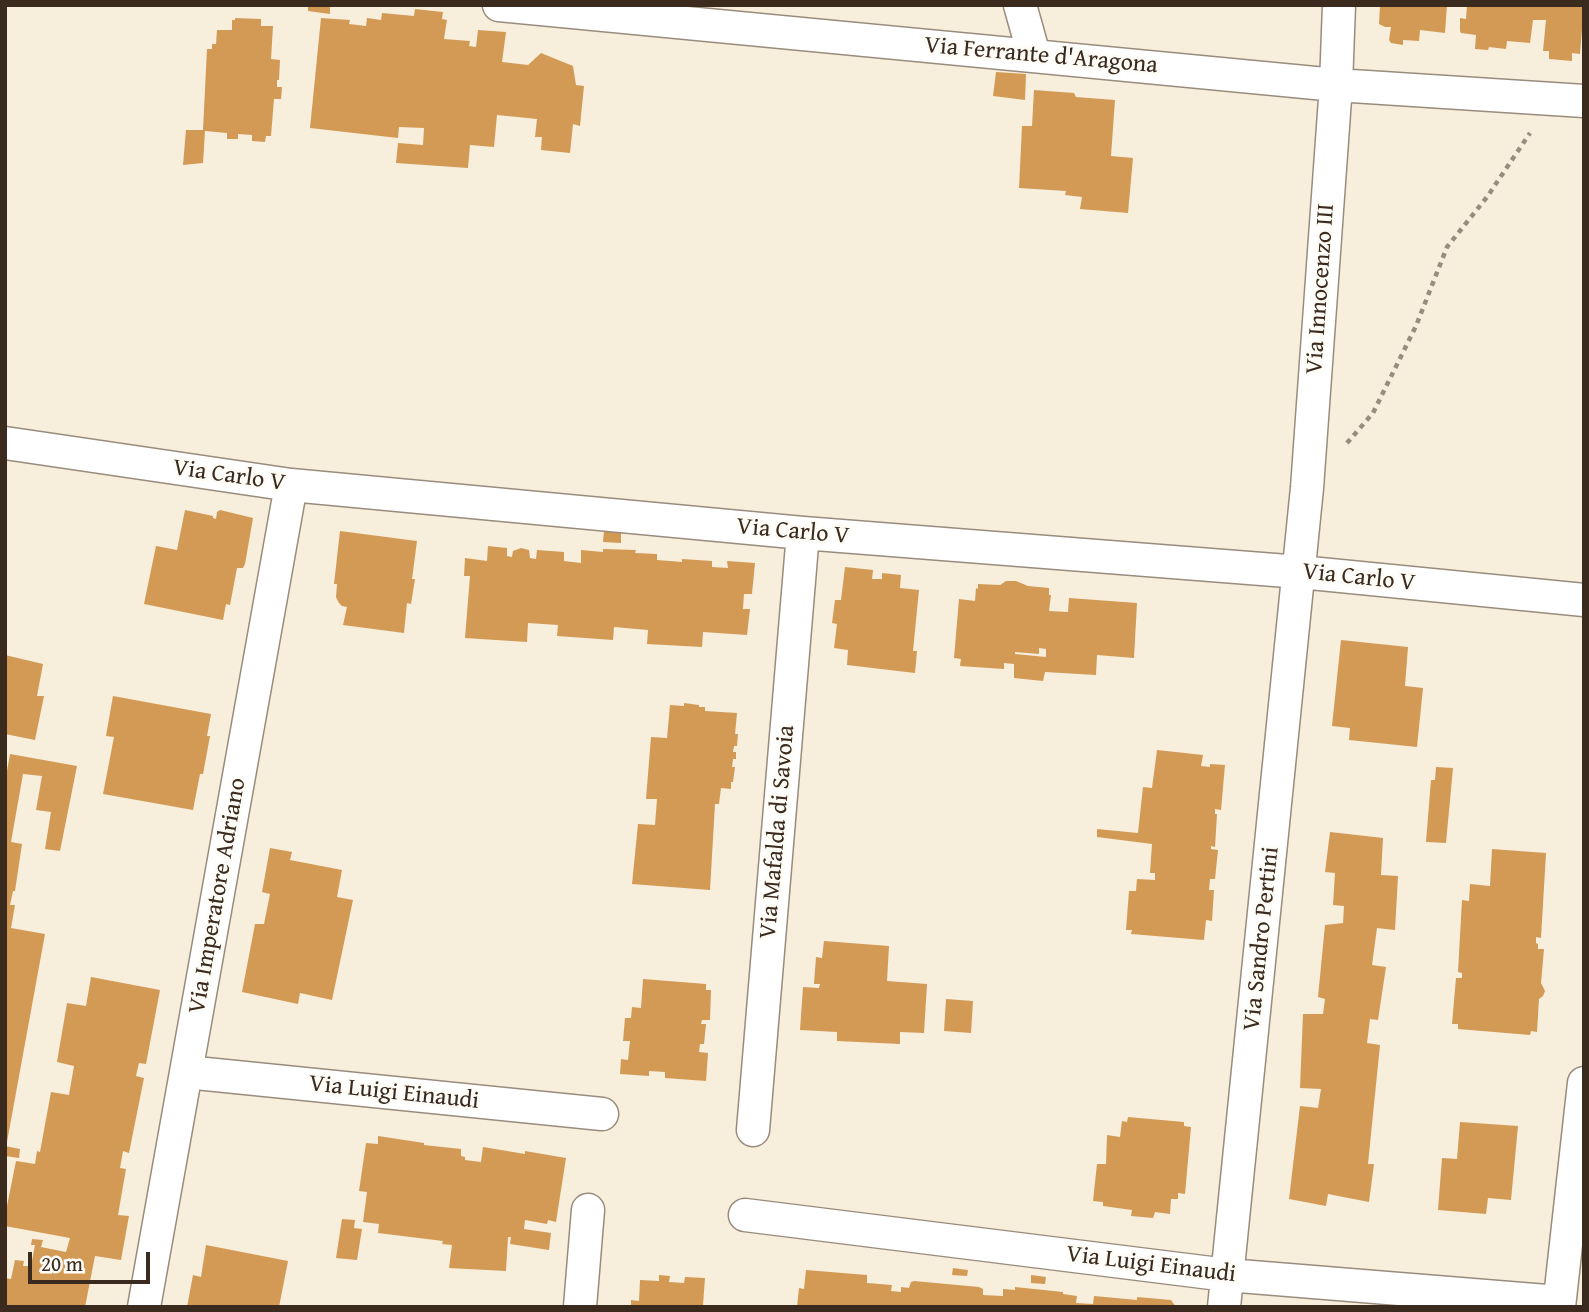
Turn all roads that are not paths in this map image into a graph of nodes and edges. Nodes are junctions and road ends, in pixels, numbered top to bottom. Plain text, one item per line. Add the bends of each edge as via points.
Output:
1 (499, 5) edge
2 (1020, 5) edge
3 (1339, 5) edge
4 (1034, 55) junction
5 (1336, 85) junction
6 (1569, 100) edge
7 (5, 443) edge
8 (291, 485) junction
9 (803, 533) junction
10 (1300, 572) junction
11 (1584, 600) edge
12 (186, 1072) junction
13 (1584, 1083) edge
14 (602, 1114) dead end
15 (753, 1130) dead end
16 (588, 1210) dead end
17 (745, 1215) dead end
18 (1227, 1275) junction
19 (1559, 1305) edge
20 (144, 1307) edge
21 (580, 1307) edge
22 (1224, 1307) edge

1 - 4 street, Via Ferrante d'Aragona
2 - 4 street
3 - 5 street, Via Innocenzo III
4 - 5 street, Via Ferrante d'Aragona
5 - 6 street, Via Ferrante d'Aragona
5 - 10 street, Via Innocenzo III
7 - 8 street, Via Carlo V
8 - 9 street, Via Carlo V
8 - 12 street, Via Imperatore Adriano
9 - 10 street, Via Carlo V
9 - 15 street, Via Mafalda di Savoia
10 - 11 street, Via Carlo V
10 - 18 street, Via Sandro Pertini
12 - 14 street, Via Luigi Einaudi
12 - 20 street, Via Imperatore Adriano
13 - 19 street
16 - 21 street
17 - 18 street, Via Luigi Einaudi
18 - 19 street, Via Luigi Einaudi
18 - 22 street, Via Sandro Pertini

